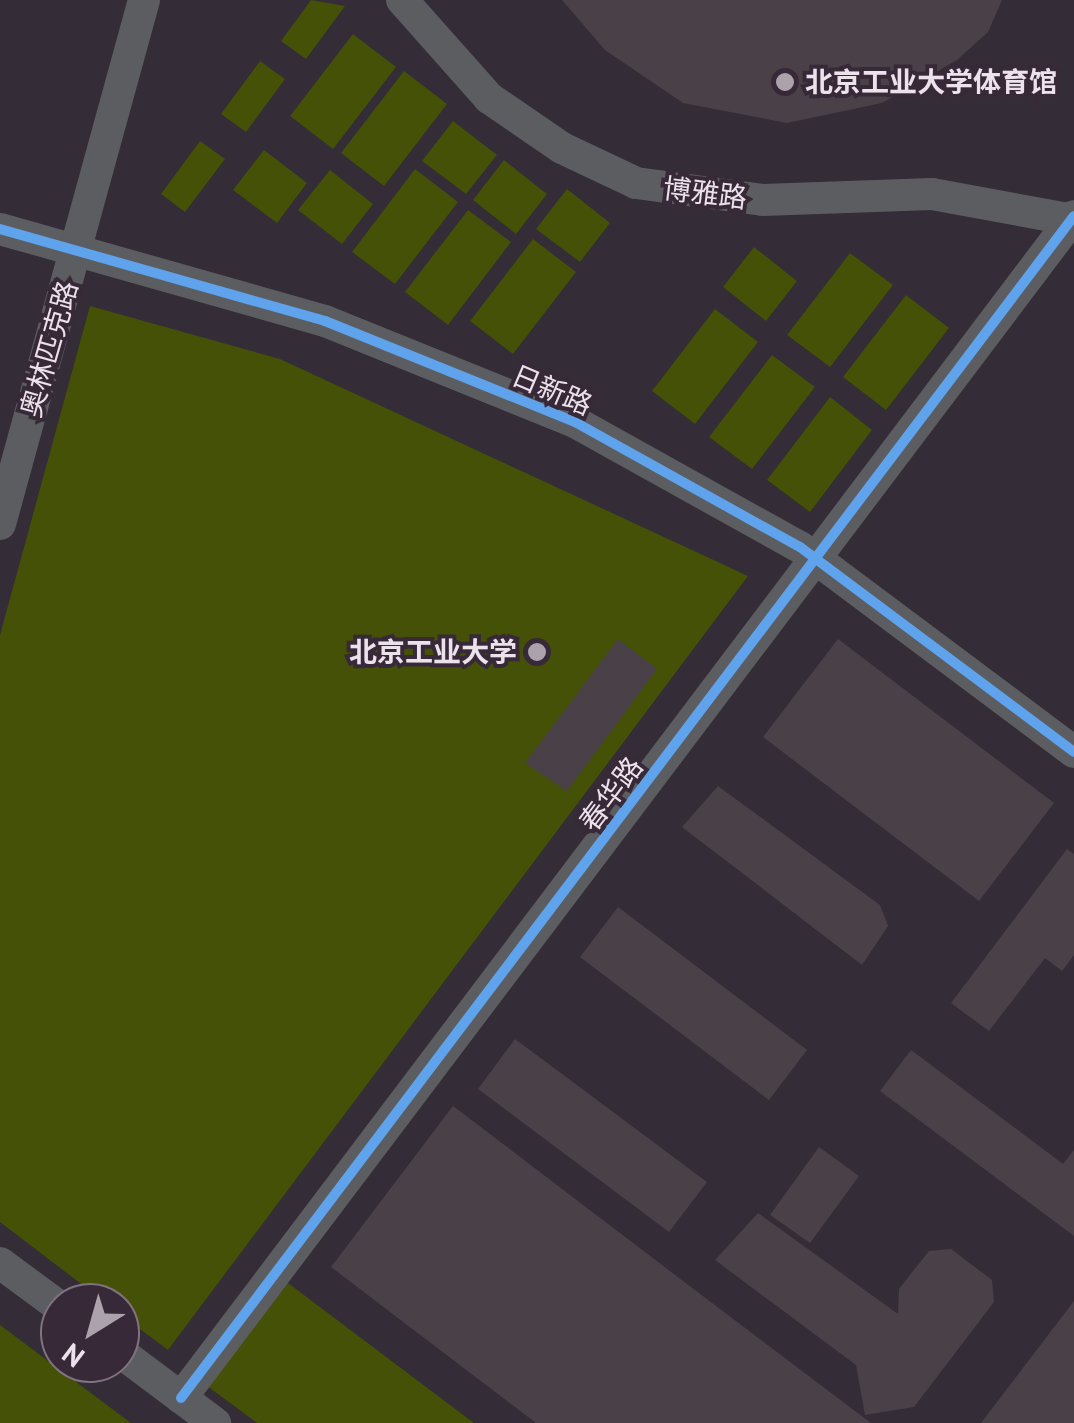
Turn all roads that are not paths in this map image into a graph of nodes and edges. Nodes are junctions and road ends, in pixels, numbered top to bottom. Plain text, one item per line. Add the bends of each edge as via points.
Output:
1 (144, 0) edge
2 (402, 0) edge
3 (1073, 218) edge
4 (0, 228) edge
5 (76, 253) junction
6 (0, 524) edge
7 (817, 560) junction
8 (1074, 752) edge
9 (0, 1263) edge
10 (40, 1292) edge
11 (140, 1367) edge
12 (181, 1398) junction
13 (215, 1423) edge

1 - 5 street, 奥林匹克路
2 - 3 street, 博雅路 via 489,98 562,148 636,183 763,200 932,194
3 - 7 street, 春华路
4 - 5 street, 日新路
5 - 6 street, 奥林匹克路
5 - 7 street, 日新路 via 325,321 575,422
7 - 8 street, 日新路
7 - 12 street, 春华路
9 - 10 street
11 - 12 street
12 - 13 street

